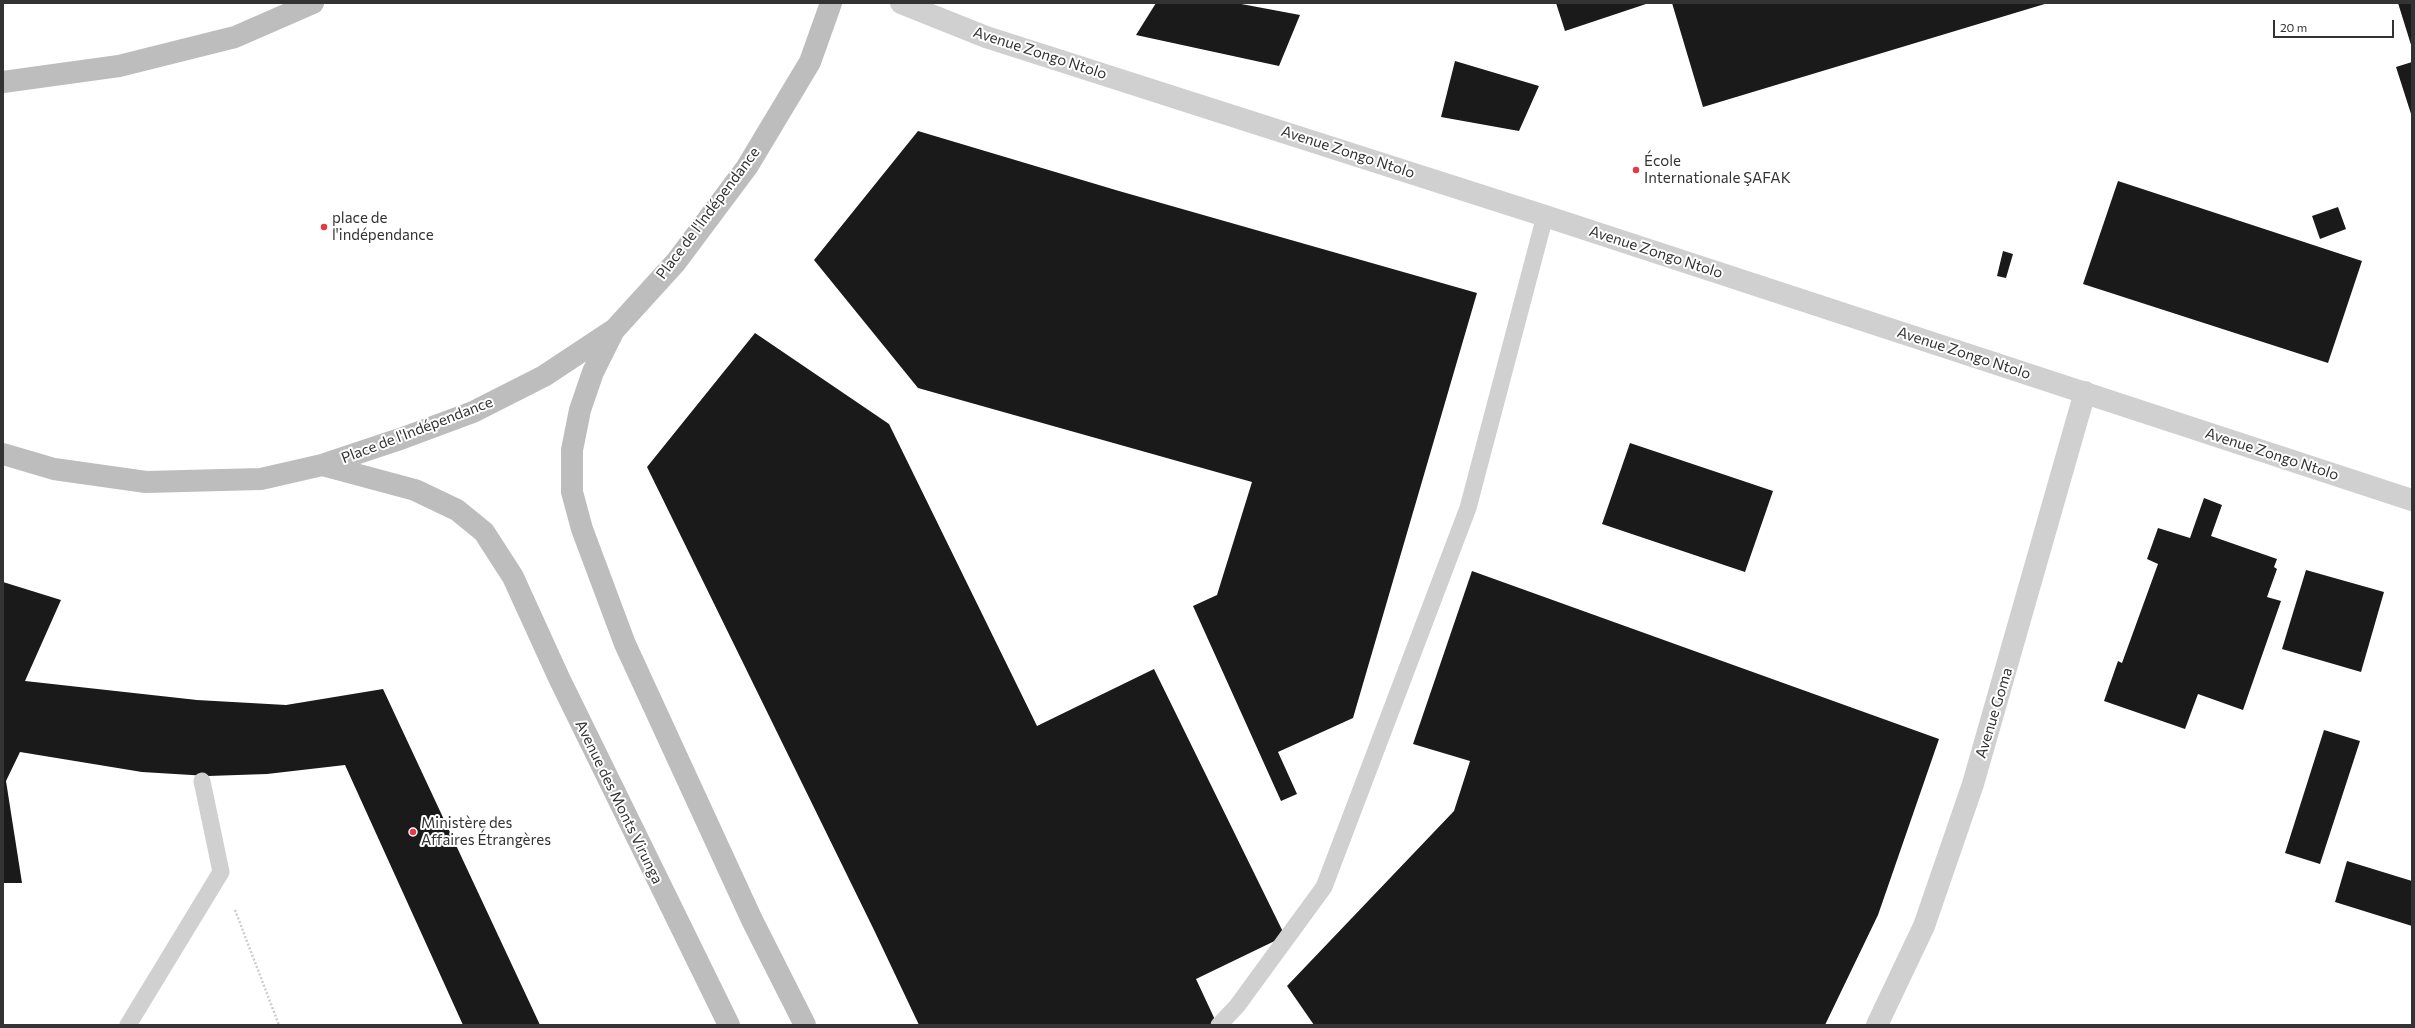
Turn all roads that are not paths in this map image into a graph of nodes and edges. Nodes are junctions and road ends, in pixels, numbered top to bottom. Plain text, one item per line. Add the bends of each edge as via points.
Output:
1 (313, 3) edge
2 (831, 3) edge
3 (901, 3) edge
4 (3, 82) edge
5 (1546, 216) junction
6 (615, 329) junction
7 (2085, 392) junction
8 (3, 454) edge
9 (322, 466) junction
10 (2412, 500) edge
11 (202, 781) dead end
12 (128, 1025) edge
13 (729, 1025) edge
14 (805, 1025) edge
15 (1219, 1025) edge
16 (1877, 1025) edge

1 - 4 street via 228,39 119,66
2 - 6 street, Place de l'Indépendance via 810,62 747,167 676,262
3 - 5 street, Avenue Zongo Ntolo via 986,37
5 - 7 street, Avenue Zongo Ntolo
5 - 15 lane via 1468,508 1324,887 1237,1006
6 - 9 street, Place de l'Indépendance via 544,376 473,412
6 - 14 street via 593,372 580,410 572,450 572,492 582,528 625,644 752,920
7 - 10 street, Avenue Zongo Ntolo
7 - 16 street, Avenue Goma via 1972,784 1924,926
8 - 9 street, Place de l'Indépendance via 54,469 146,482 261,479
9 - 13 street, Avenue des Monts Virunga via 415,490 457,510 484,532 513,576 562,685
11 - 12 lane via 220,872

